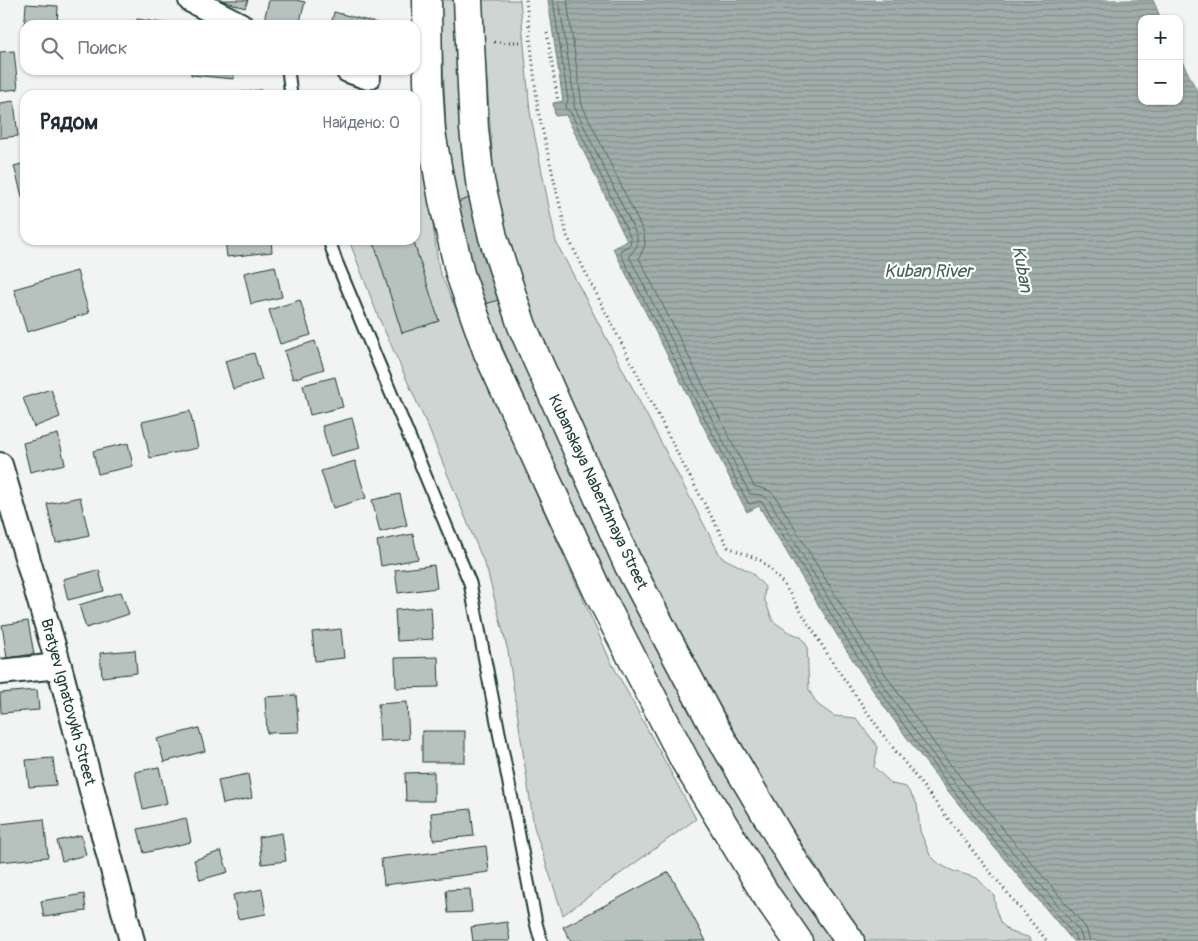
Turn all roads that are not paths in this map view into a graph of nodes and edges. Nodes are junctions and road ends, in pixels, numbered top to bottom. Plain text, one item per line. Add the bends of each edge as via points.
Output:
1 (190, 0) edge
2 (426, 0) edge
3 (468, 0) edge
4 (230, 20) edge
5 (289, 75) edge
6 (290, 90) edge
7 (331, 245) edge
8 (0, 465) edge
9 (59, 666) junction
10 (0, 672) edge
11 (132, 941) edge
12 (541, 941) edge
13 (798, 941) edge
14 (850, 941) edge

1 - 4 street
2 - 13 main road via 431,132 441,190 460,274 488,353 598,590 685,761 766,895
3 - 14 main road, Kubanskaya Naberzhnaya Street via 474,129 480,181 493,237 522,326 629,566 703,705 796,865
5 - 6 lane
7 - 12 lane via 470,583
8 - 9 street, Bratyev Ignatovykh Street
9 - 10 street
9 - 11 street, Bratyev Ignatovykh Street

